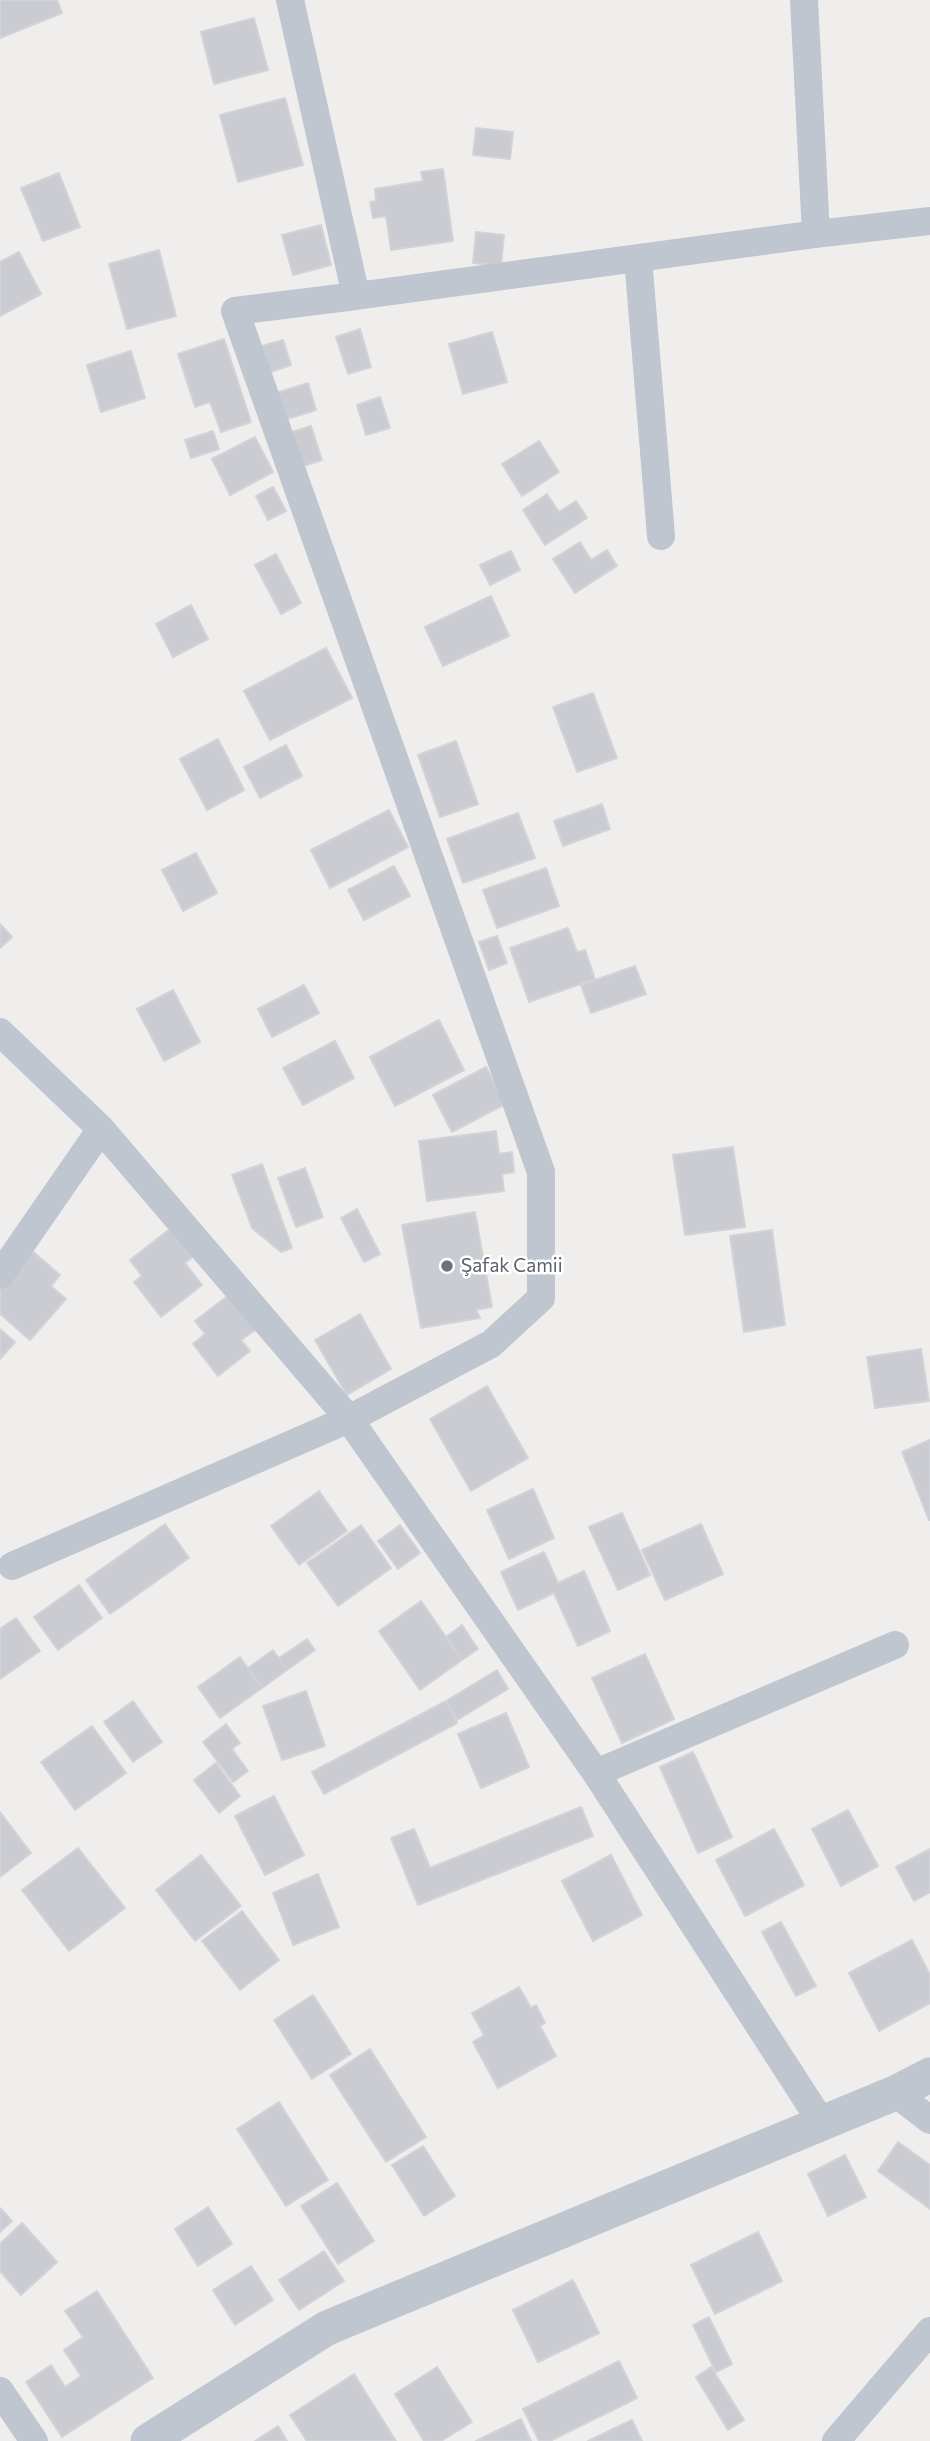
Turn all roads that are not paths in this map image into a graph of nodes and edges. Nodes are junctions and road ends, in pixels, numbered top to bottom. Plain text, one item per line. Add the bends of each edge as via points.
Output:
1 (290, 0) edge
2 (804, 0) edge
3 (930, 221) edge
4 (816, 234) junction
5 (638, 258) junction
6 (356, 296) junction
7 (661, 536) dead end
8 (0, 1032) edge
9 (101, 1129) junction
10 (0, 1275) edge
11 (349, 1419) junction
12 (12, 1566) dead end
13 (895, 1645) dead end
14 (596, 1773) junction
15 (930, 2075) edge
16 (895, 2093) junction
17 (930, 2120) edge
18 (822, 2123) junction
19 (930, 2331) edge
20 (0, 2391) edge
21 (34, 2441) edge
22 (148, 2441) edge
23 (835, 2441) edge

1 - 6 street
2 - 4 street
3 - 4 street
4 - 5 street
5 - 6 street
5 - 7 street
6 - 11 street via 235,311 541,1172 541,1298 491,1344
8 - 9 street
9 - 10 street
9 - 11 street
11 - 12 street
11 - 14 street
13 - 14 street
14 - 18 street
15 - 16 street
16 - 17 street
16 - 18 street
18 - 22 street via 327,2328
19 - 23 street
20 - 21 street

